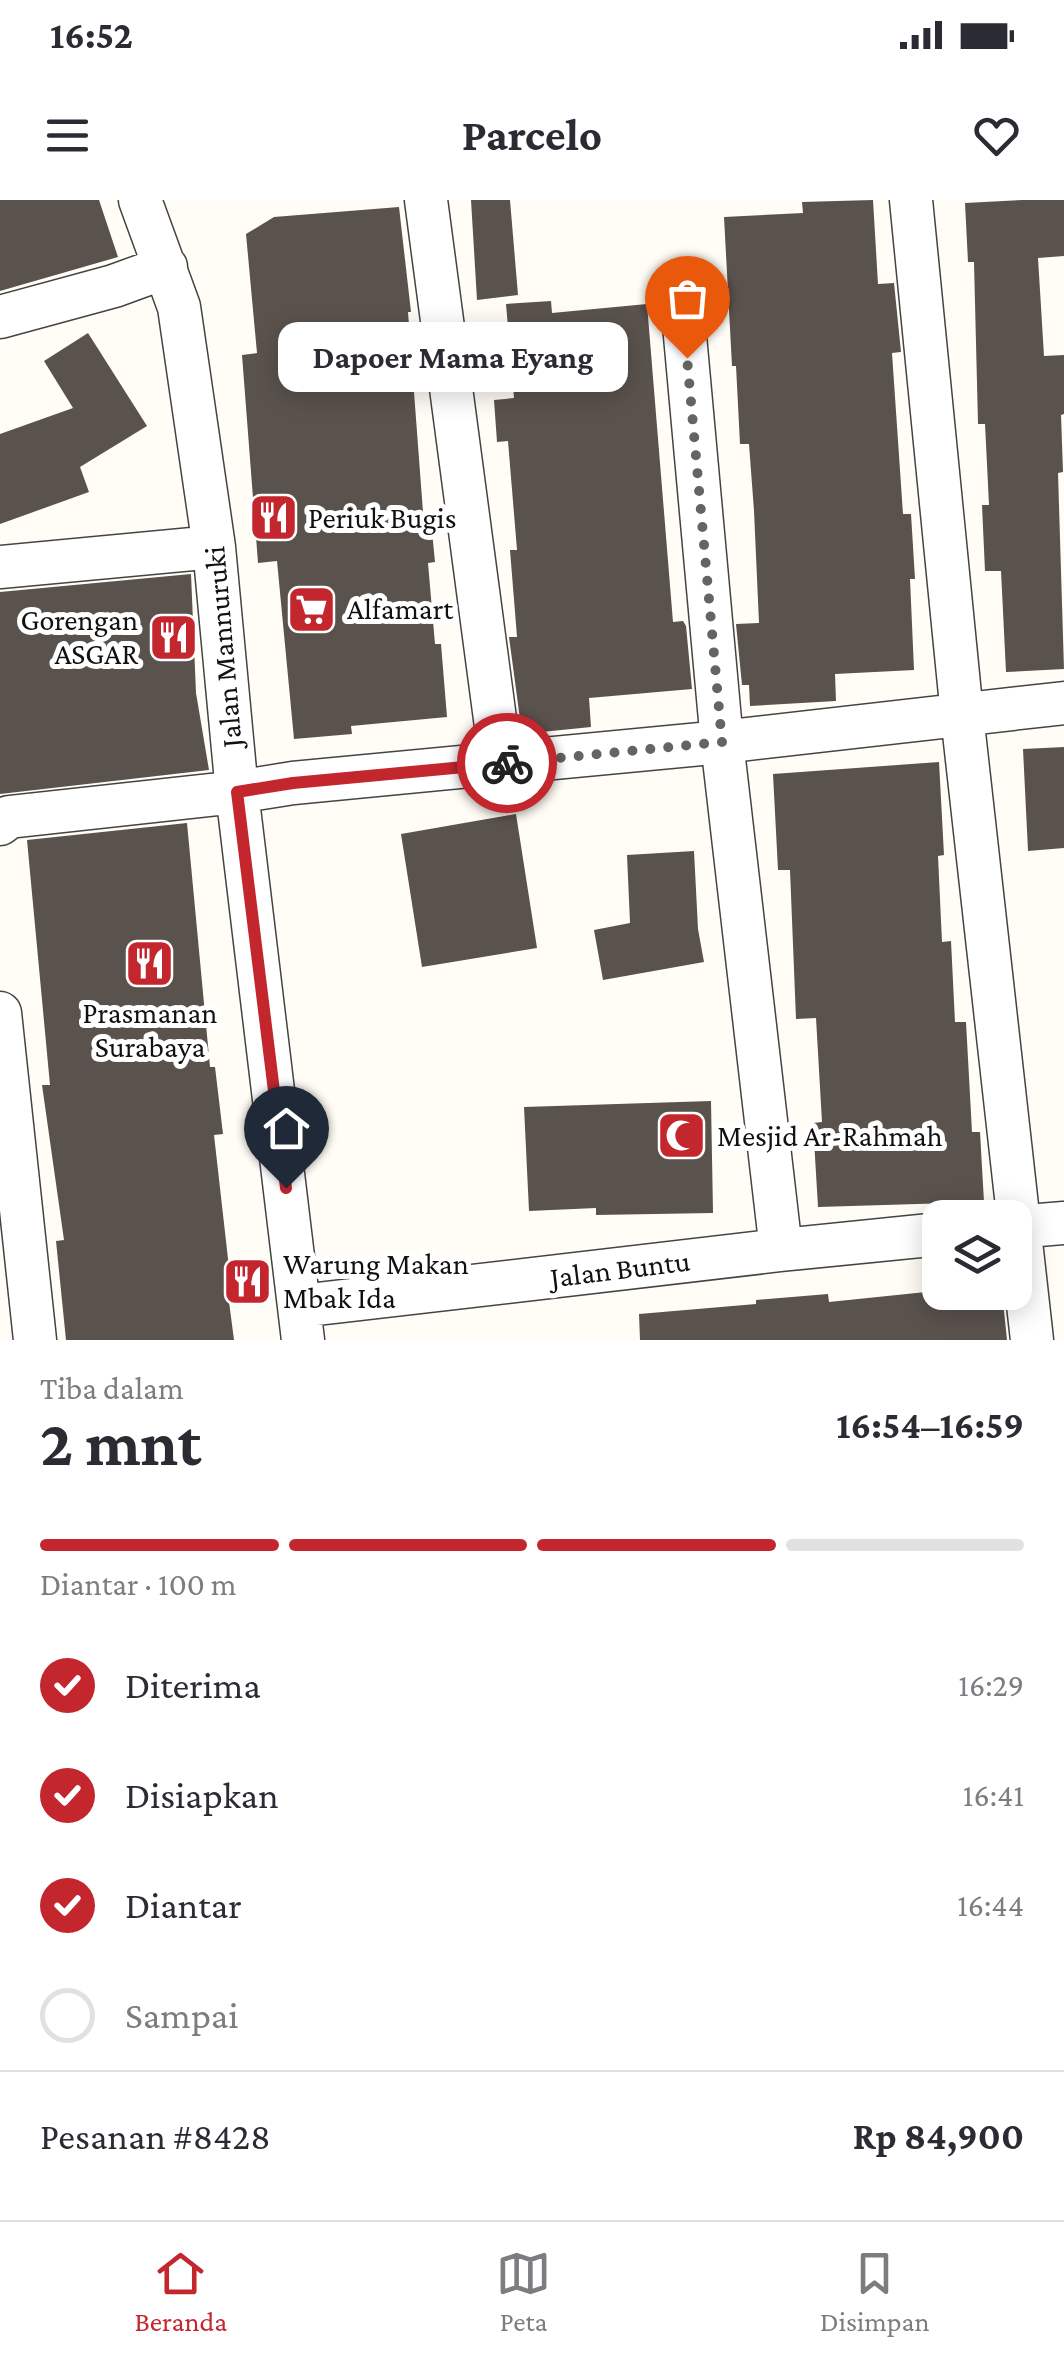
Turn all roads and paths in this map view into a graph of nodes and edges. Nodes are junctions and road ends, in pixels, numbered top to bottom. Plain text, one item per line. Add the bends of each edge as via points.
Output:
1 (426, 200) edge
2 (911, 200) edge
3 (152, 204) edge
4 (166, 267) junction
5 (680, 281) dead end
6 (0, 317) edge
7 (214, 546) junction
8 (0, 567) edge
9 (1064, 703) edge
10 (962, 714) junction
11 (722, 742) junction
12 (501, 764) junction
13 (237, 792) junction
14 (3, 819) edge
15 (0, 1014) edge
16 (1013, 1200) edge
17 (1064, 1223) edge
18 (1032, 1226) edge
19 (922, 1236) edge
20 (781, 1250) junction
21 (1028, 1310) edge
22 (301, 1323) edge
23 (35, 1340) edge
24 (1032, 1340) edge

1 - 12 street
2 - 10 street
3 - 4 street, Jalan Mannuruki
4 - 6 street
4 - 7 street, Jalan Mannuruki via 179,308
5 - 11 street
7 - 8 street
7 - 13 street, Jalan Mannuruki
9 - 10 street
10 - 11 street
10 - 16 street
11 - 12 street
11 - 20 street
12 - 13 street
13 - 14 street
13 - 22 street, Jalan Mannuruki
15 - 23 street
17 - 18 street
19 - 20 street, Jalan Buntu
20 - 22 street, Jalan Buntu
21 - 24 street

